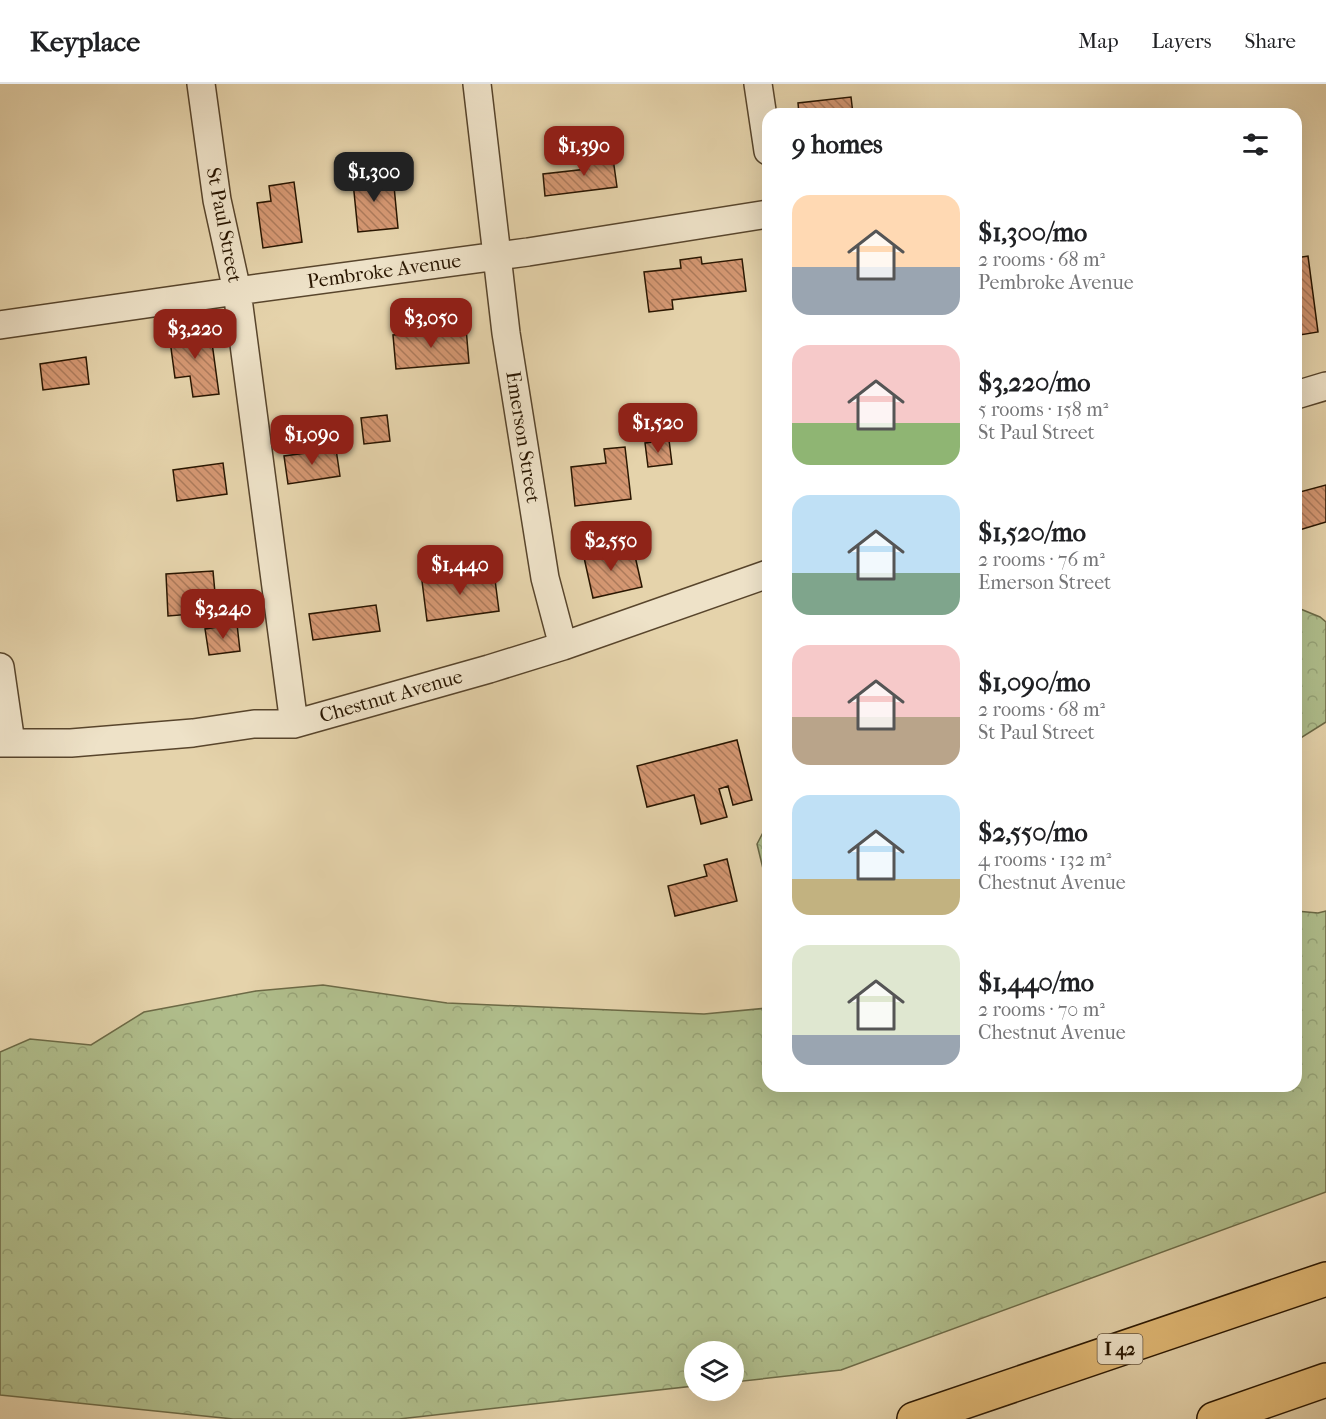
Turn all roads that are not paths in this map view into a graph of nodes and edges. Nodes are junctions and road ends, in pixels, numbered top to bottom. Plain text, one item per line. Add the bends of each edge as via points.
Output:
1 (201, 84) edge
2 (477, 84) edge
3 (758, 84) edge
4 (762, 111) edge
5 (762, 215) edge
6 (496, 255) junction
7 (237, 291) junction
8 (0, 326) edge
9 (1326, 386) edge
10 (1302, 393) edge
11 (762, 576) edge
12 (563, 646) junction
13 (0, 667) edge
14 (294, 724) junction
15 (6, 743) edge
16 (1326, 1279) edge
17 (1326, 1380) edge
18 (914, 1419) edge
19 (1214, 1419) edge

1 - 7 street, St Paul Street via 217,200
2 - 6 street, Emerson Street
3 - 4 street
5 - 6 street, Pembroke Avenue
6 - 7 street, Pembroke Avenue
6 - 12 street, Emerson Street via 545,578
7 - 8 street, Pembroke Avenue
7 - 14 street, St Paul Street
9 - 10 street
11 - 12 street, Chestnut Avenue
12 - 14 street, Chestnut Avenue
13 - 15 street
14 - 15 street, Chestnut Avenue via 254,724 194,734 71,743
16 - 18 highway, I 42
17 - 19 highway

